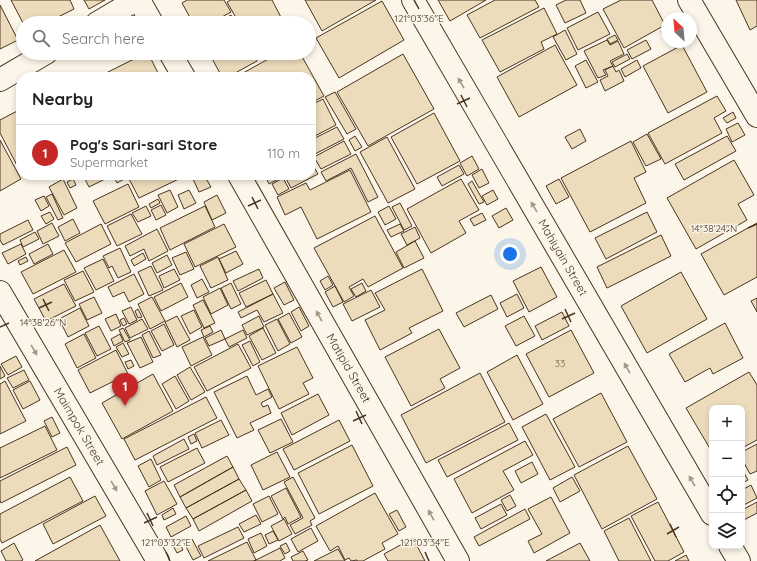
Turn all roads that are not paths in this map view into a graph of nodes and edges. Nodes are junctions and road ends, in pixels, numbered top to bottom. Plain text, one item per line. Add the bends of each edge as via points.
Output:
1 (138, 0) edge
2 (414, 0) edge
3 (689, 0) edge
4 (109, 16) edge
5 (148, 16) edge
6 (34, 60) edge
7 (174, 60) edge
8 (181, 72) edge
9 (0, 80) edge
10 (757, 116) edge
11 (242, 180) edge
12 (0, 292) edge
13 (711, 513) edge
14 (732, 549) edge
15 (158, 561) edge
16 (458, 561) edge
17 (739, 561) edge

1 - 4 street
1 - 5 street
13 -> 2 street, Mahiyain Street
3 - 10 street
6 - 9 street
7 - 8 street
16 -> 11 street, Matipid Street
12 -> 15 street, Maimpok Street
14 - 17 street

